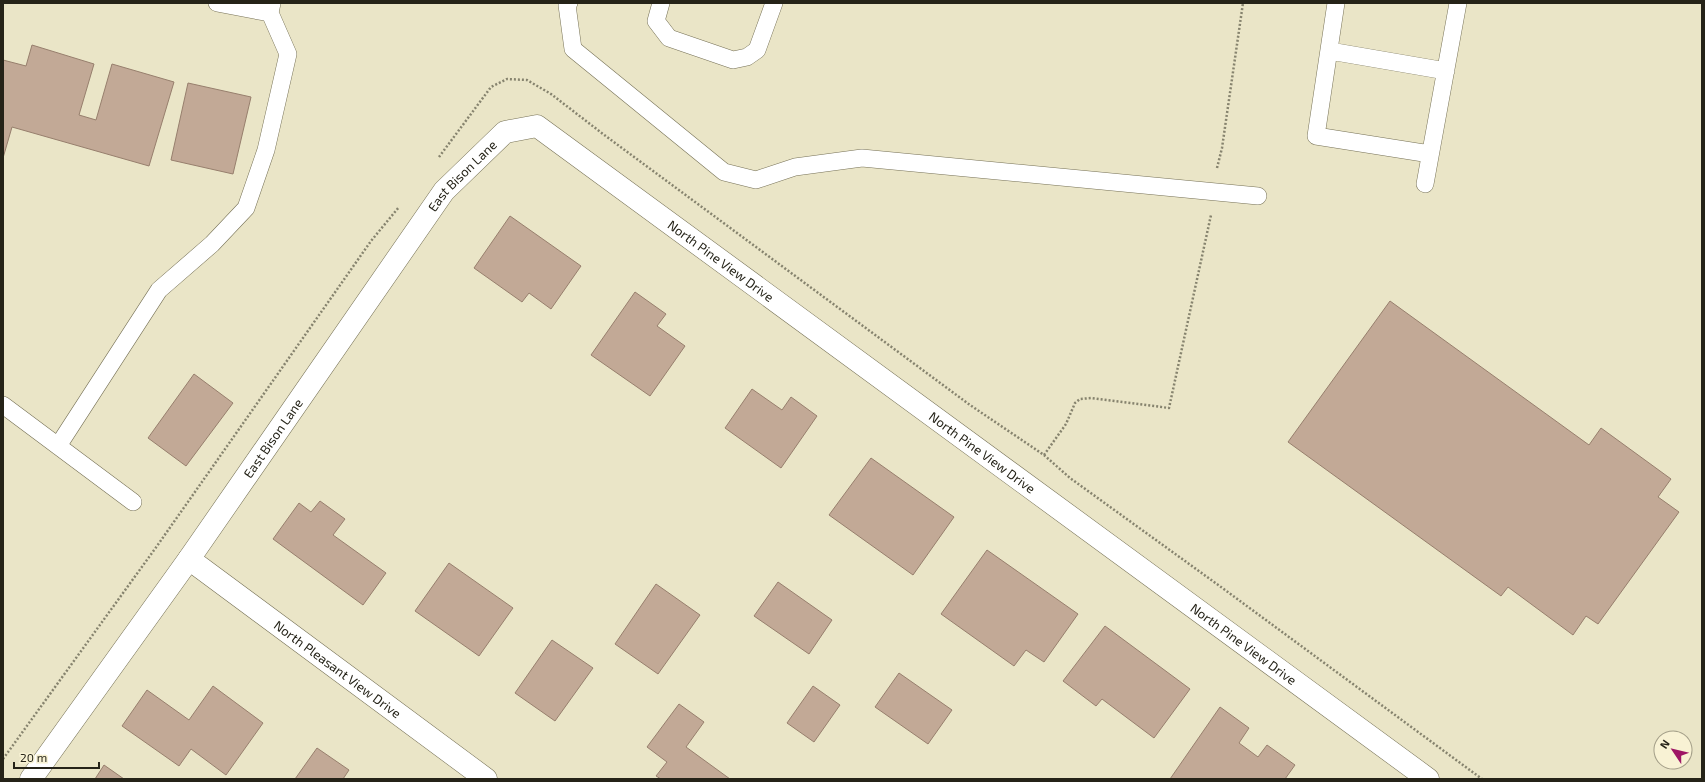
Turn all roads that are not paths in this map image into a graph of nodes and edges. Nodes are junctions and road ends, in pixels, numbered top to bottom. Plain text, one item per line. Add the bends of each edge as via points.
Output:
1 (218, 3) edge
2 (661, 3) edge
3 (774, 3) edge
4 (1336, 3) edge
5 (1458, 3) edge
6 (565, 4) edge
7 (271, 8) edge
8 (1330, 51) junction
9 (1446, 71) junction
10 (537, 126) joint
11 (1430, 154) junction
12 (1425, 184) dead end
13 (1258, 196) dead end
14 (3, 405) edge
15 (58, 446) junction
16 (133, 502) dead end
17 (189, 559) junction
18 (31, 779) edge
19 (486, 779) edge
20 (1428, 779) edge

1 - 7 lane
2 - 3 lane via 656,21 669,38 732,60 747,57 757,50
4 - 8 lane
5 - 9 lane
6 - 13 lane via 573,49 724,172 756,180 795,167 862,158
7 - 15 lane via 288,54 266,150 246,208 212,244 159,290
8 - 9 lane
8 - 11 lane via 1316,136
9 - 11 lane
10 - 17 street, East Bison Lane via 505,132 444,191
10 - 20 street, North Pine View Drive
11 - 12 lane
14 - 15 lane
15 - 16 lane
17 - 18 street, East Bison Lane
17 - 19 street, North Pleasant View Drive

